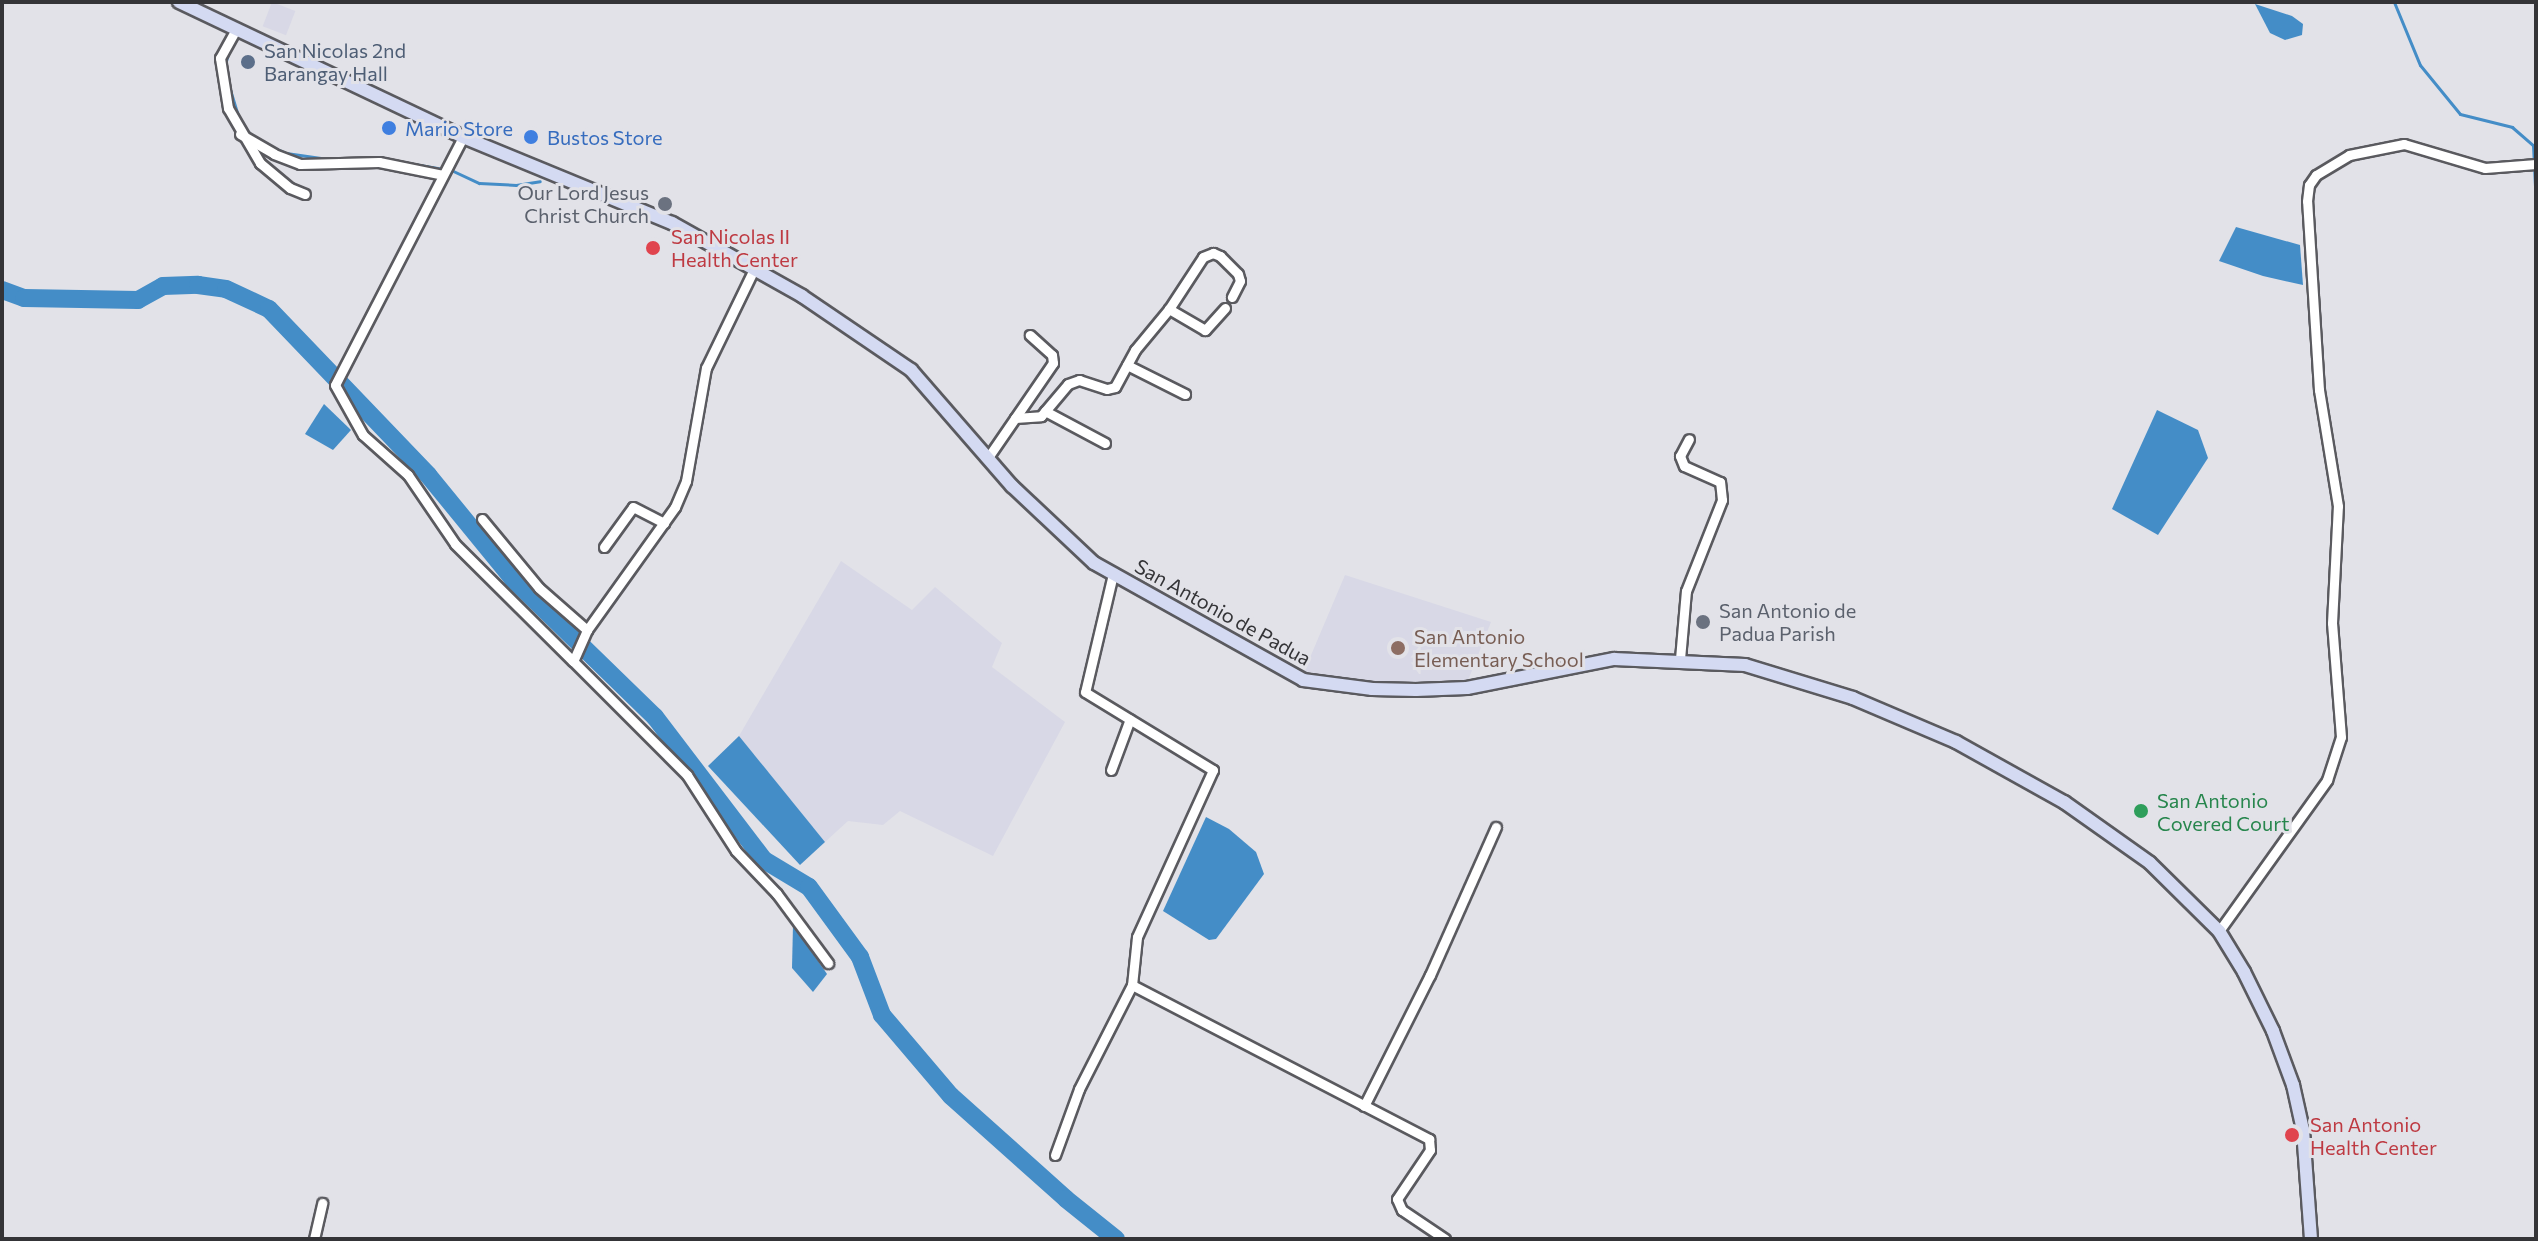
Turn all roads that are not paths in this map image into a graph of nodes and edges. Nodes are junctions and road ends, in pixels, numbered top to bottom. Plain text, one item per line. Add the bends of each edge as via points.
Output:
1 (179, 2) edge
2 (235, 31) junction
3 (240, 134) junction
4 (463, 137) junction
5 (2531, 164) edge
6 (444, 174) junction
7 (305, 194) dead end
8 (754, 269) junction
9 (1232, 297) dead end
10 (1225, 308) dead end
11 (1169, 309) junction
12 (1030, 335) dead end
13 (1127, 365) junction
14 (1185, 394) dead end
15 (1045, 411) junction
16 (1015, 418) junction
17 (1689, 439) dead end
18 (1105, 443) dead end
19 (989, 456) junction
20 (482, 519) dead end
21 (664, 523) junction
22 (604, 547) dead end
23 (1113, 574) junction
24 (585, 634) junction
25 (574, 658) junction
26 (1680, 659) junction
27 (1130, 719) junction
28 (1111, 770) dead end
29 (1496, 827) dead end
30 (2219, 931) junction
31 (828, 963) dead end
32 (1132, 985) junction
33 (1364, 1106) junction
34 (1055, 1155) dead end
35 (322, 1203) dead end
36 (314, 1239) edge
37 (1445, 1239) edge
38 (2311, 1239) edge

1 - 2 street, San Antonio de Padua
2 - 3 street via 220,58 228,108
2 - 4 street, San Antonio de Padua
3 - 6 street via 300,164 379,162
3 - 7 street via 260,163
4 - 6 street
4 - 8 street, San Antonio de Padua via 672,223
5 - 30 street via 2485,168 2404,144 2349,155 2309,185 2319,390 2338,506 2332,623 2341,737 2327,780
6 - 25 street via 335,385 363,435 408,475 455,544
8 - 19 street, San Antonio de Padua via 911,370
8 - 21 street via 706,368 686,481
9 - 11 street via 1238,274 1213,253 1203,257
10 - 11 street via 1205,330
11 - 13 street
12 - 16 street via 1052,355 1053,363
13 - 14 street
13 - 15 street via 1115,387 1079,380 1068,384
15 - 16 street via 1032,419
15 - 18 street
16 - 19 street
17 - 26 street via 1680,456 1684,466 1720,482 1722,500 1686,591
19 - 23 street, San Antonio de Padua via 1028,501 1094,563
20 - 24 street
21 - 22 street via 633,507
21 - 24 street
23 - 26 street, San Antonio de Padua via 1303,680 1372,689 1467,688 1614,659
23 - 27 street via 1085,692
24 - 25 street
25 - 31 street via 687,775 736,851 777,894
26 - 30 street, San Antonio de Padua via 1775,672 1956,742 2112,834 2150,863
27 - 28 street
27 - 32 street via 1213,770 1137,937
29 - 33 street
30 - 38 street, San Antonio de Padua via 2273,1031 2293,1085 2305,1143
32 - 33 street
32 - 34 street via 1079,1089
33 - 37 street via 1429,1139 1430,1150 1397,1199 1402,1210
35 - 36 street

